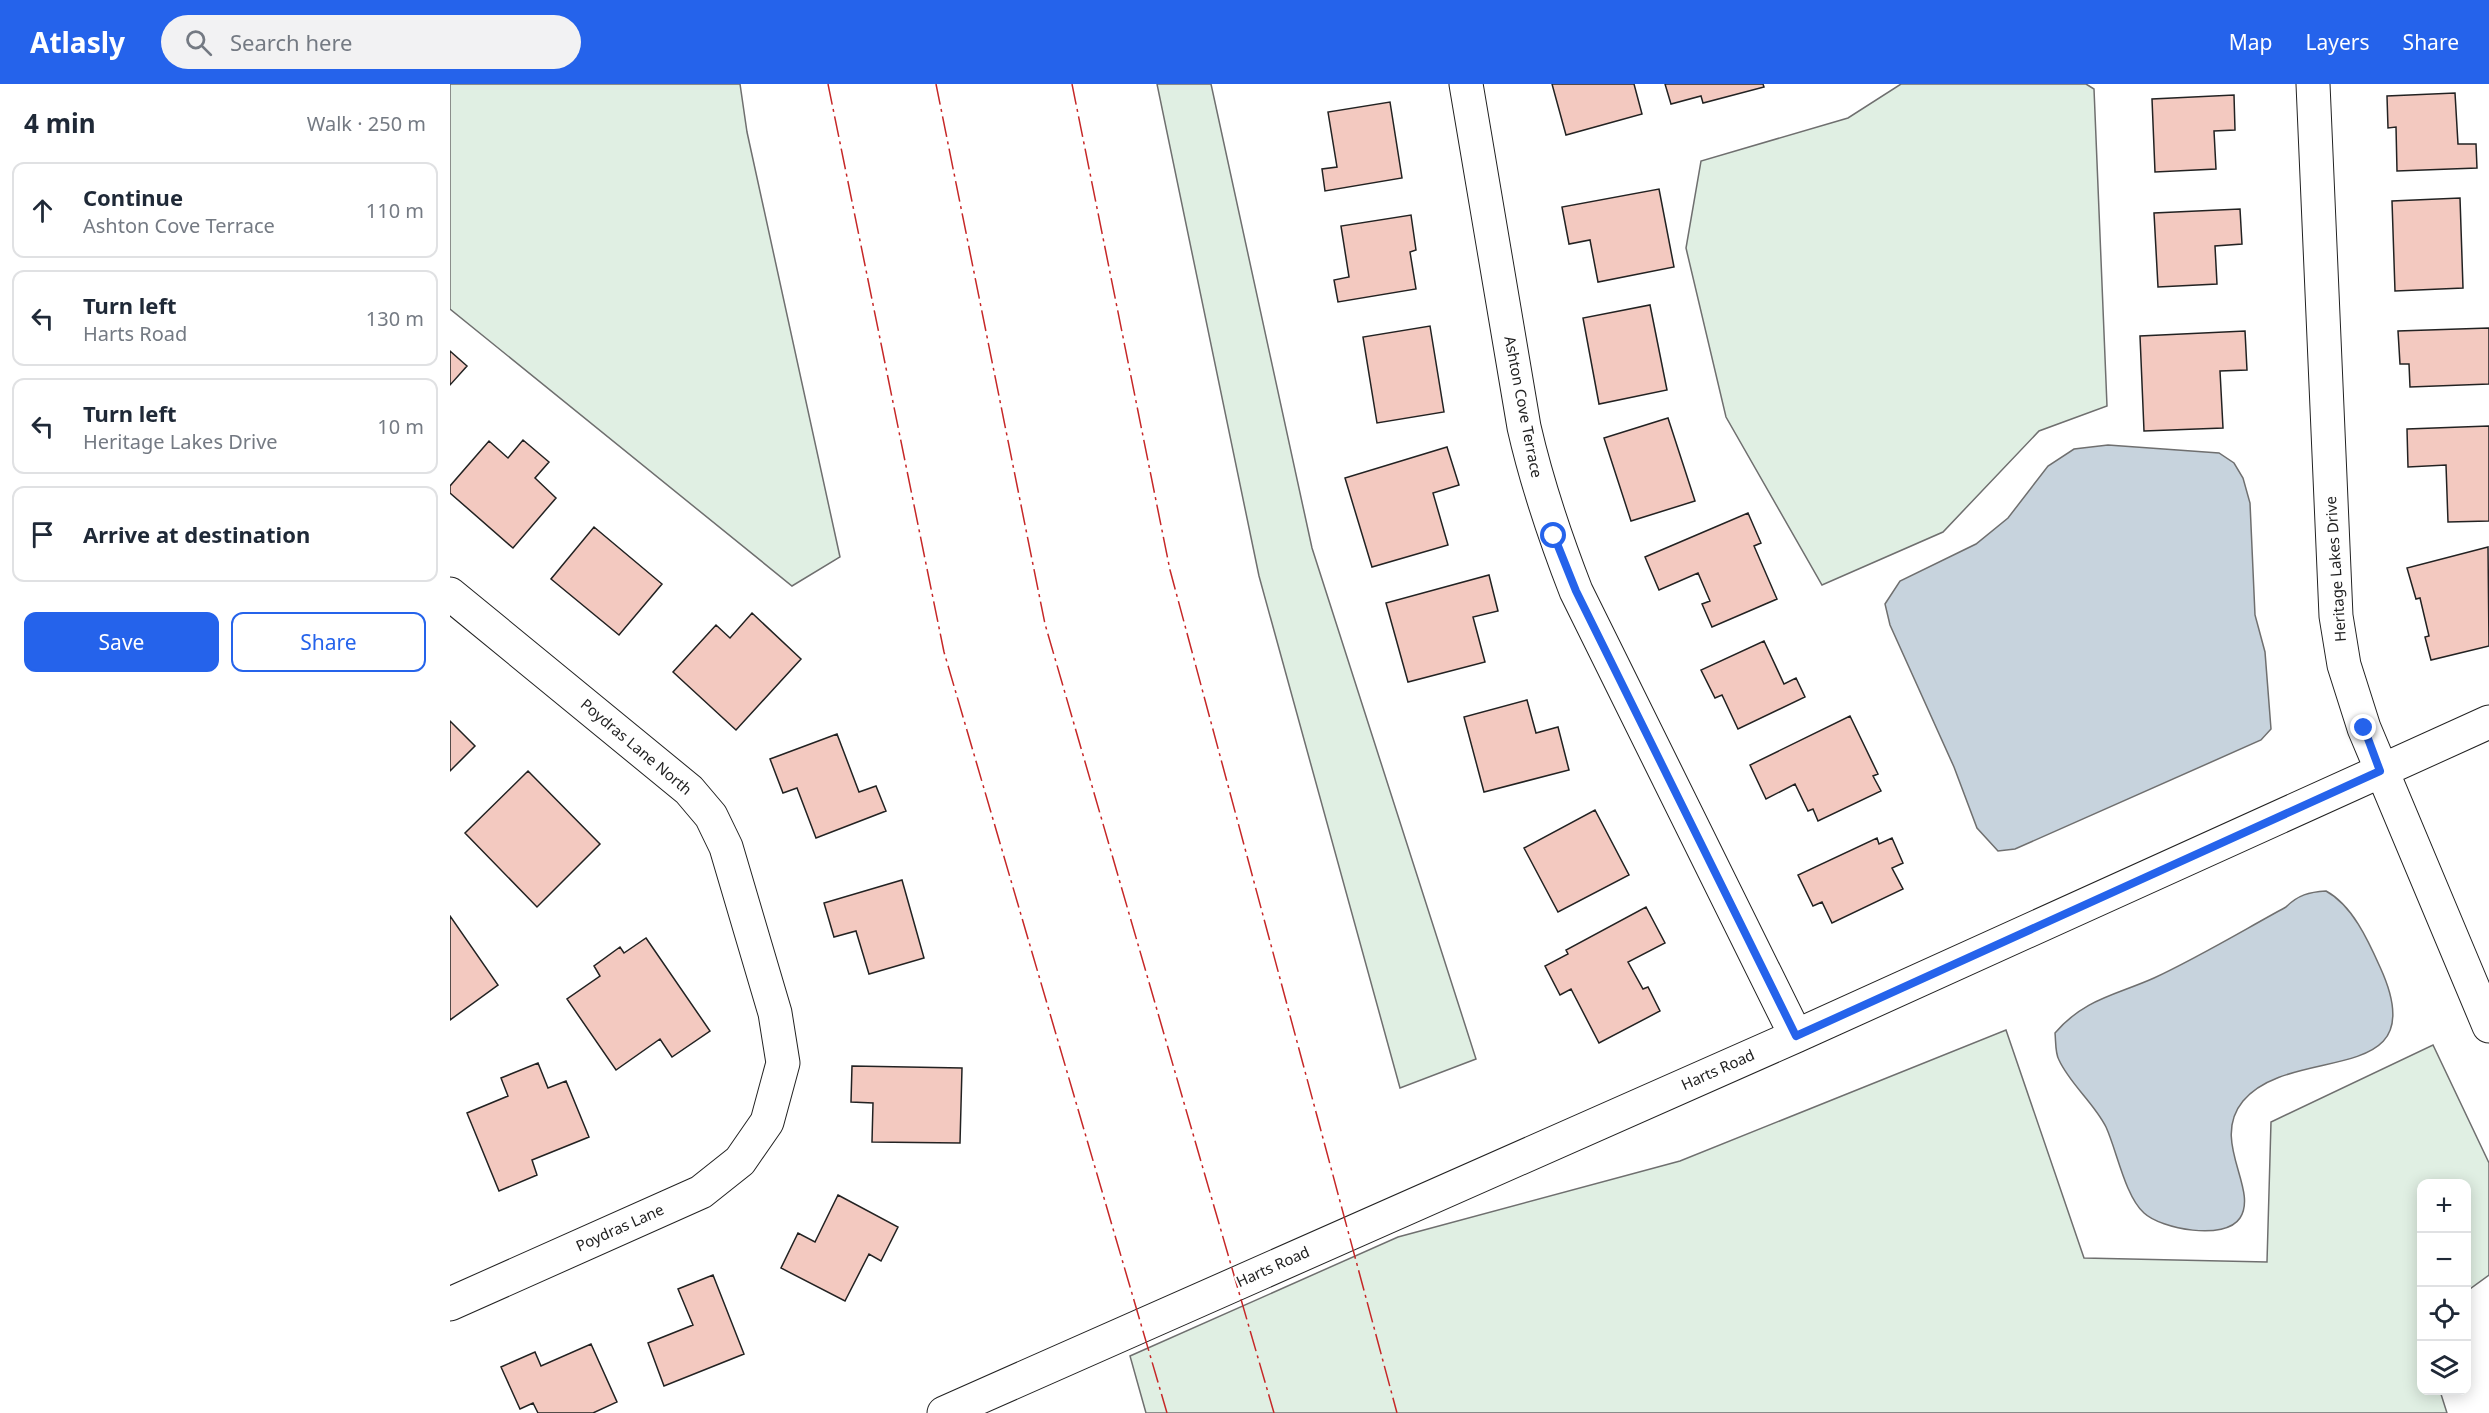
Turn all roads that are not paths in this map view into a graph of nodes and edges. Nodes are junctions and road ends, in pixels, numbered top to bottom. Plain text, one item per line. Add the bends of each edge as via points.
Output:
1 (1466, 84) edge
2 (2313, 84) edge
3 (450, 594) edge
4 (2489, 722) edge
5 (2380, 771) junction
6 (2489, 1026) edge
7 (1796, 1036) junction
8 (766, 1122) joint
9 (452, 1298) edge
10 (944, 1413) edge

1 - 7 street, Ashton Cove Terrace via 1524,427 1554,536 1576,591
2 - 5 street, Heritage Lakes Drive via 2336,616 2344,665
3 - 8 street, Poydras Lane North via 689,790 711,816 726,847 775,1013 783,1063
4 - 5 street, Harts Road
5 - 6 street, Heritage Lakes Drive
5 - 7 street, Harts Road
7 - 10 street, Harts Road
8 - 9 street, Poydras Lane via 740,1161 701,1192

